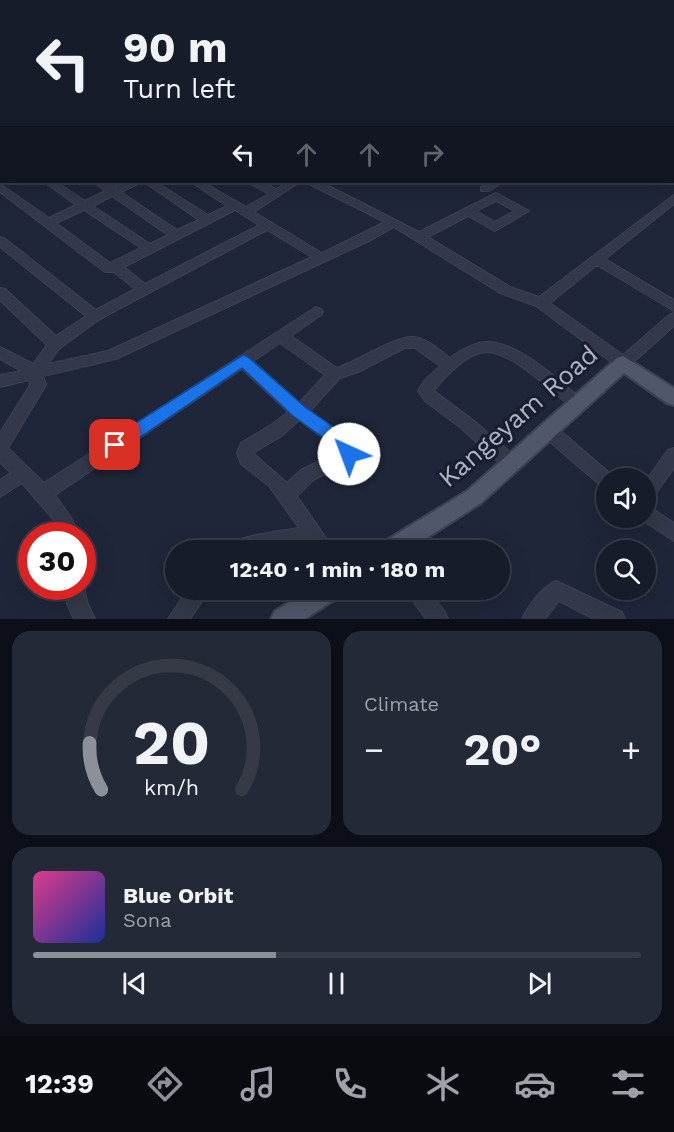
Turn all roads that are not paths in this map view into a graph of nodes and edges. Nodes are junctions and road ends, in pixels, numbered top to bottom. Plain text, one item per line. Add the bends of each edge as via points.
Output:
1 (51, 183) edge
2 (101, 183) edge
3 (132, 183) edge
4 (151, 183) edge
5 (198, 183) edge
6 (257, 183) edge
7 (293, 183) edge
8 (315, 183) edge
9 (496, 183) edge
10 (0, 187) edge
11 (485, 189) dead end
12 (115, 191) junction
13 (276, 193) junction
14 (674, 198) edge
15 (85, 205) junction
16 (240, 209) junction
17 (468, 211) dead end
18 (207, 220) junction
19 (394, 222) junction
20 (47, 223) junction
21 (266, 226) junction
22 (177, 236) junction
23 (419, 237) junction
24 (0, 241) edge
25 (150, 249) junction
26 (322, 258) junction
27 (597, 259) junction
28 (115, 266) junction
29 (143, 289) junction
30 (0, 292) edge
31 (541, 303) junction
32 (674, 306) edge
33 (316, 312) dead end
34 (95, 316) junction
35 (674, 318) edge
36 (281, 336) junction
37 (55, 344) junction
38 (1, 355) edge
39 (243, 361) junction
40 (623, 363) junction
41 (451, 366) junction
42 (35, 372) junction
43 (334, 374) junction
44 (0, 381) edge
45 (674, 398) edge
46 (578, 404) junction
47 (299, 412) junction
48 (548, 430) junction
49 (0, 449) edge
50 (674, 455) edge
51 (511, 463) junction
52 (596, 471) edge
53 (22, 474) junction
54 (656, 480) edge
55 (0, 490) edge
56 (42, 494) junction
57 (286, 495) junction
58 (656, 520) edge
59 (65, 522) edge
60 (674, 533) edge
61 (312, 534) junction
62 (273, 540) edge
63 (317, 540) edge
64 (406, 540) edge
65 (77, 600) edge
66 (193, 600) edge
67 (313, 600) edge
68 (423, 600) edge
69 (85, 619) edge
70 (178, 619) edge
71 (283, 619) edge
72 (438, 619) edge
73 (532, 619) edge
74 (615, 619) edge

1 - 15 street
2 - 12 street
3 - 12 street
4 - 18 street
5 - 16 street
6 - 13 street
7 - 13 street
8 - 19 street
9 - 11 street
10 - 20 street
12 - 15 street
12 - 22 street
13 - 16 street
14 - 27 street
15 - 20 street
15 - 25 street
16 - 18 street
16 - 21 street
17 - 23 street
18 - 22 street
19 - 23 street
19 - 26 street
20 - 28 street via 109,270
21 - 26 street
21 - 29 street
22 - 25 street
23 - 31 street via 505,290
24 - 34 street
25 - 28 street
26 - 42 street via 111,355
27 - 31 street
27 - 32 street
28 - 29 street
29 - 34 street
30 - 37 street
31 - 40 street
33 - 36 street
34 - 37 street
35 - 40 street
36 - 39 street
36 - 43 street
37 - 42 street
38 - 42 street
39 - 47 street
39 - 56 street
40 - 45 main road
40 - 46 main road, Kangeyam Road
41 - 43 street via 413,342
41 - 46 street via 478,350 495,349 521,362
41 - 51 street via 426,391
42 - 44 street
42 - 49 street via 38,386
43 - 47 street
46 - 48 main road, Kangeyam Road
47 - 57 street via 245,453
47 - 57 street via 345,444 349,454 307,475
48 - 51 main road, Kangeyam Road
48 - 52 street
49 - 53 street
50 - 54 street
51 - 64 main road, Kangeyam Road via 474,497
53 - 55 street
53 - 56 street
56 - 59 street
57 - 61 street
58 - 60 street
61 - 62 street
61 - 63 street
65 - 69 street
66 - 70 street
67 - 71 main road
68 - 72 street
73 - 74 street via 556,590

